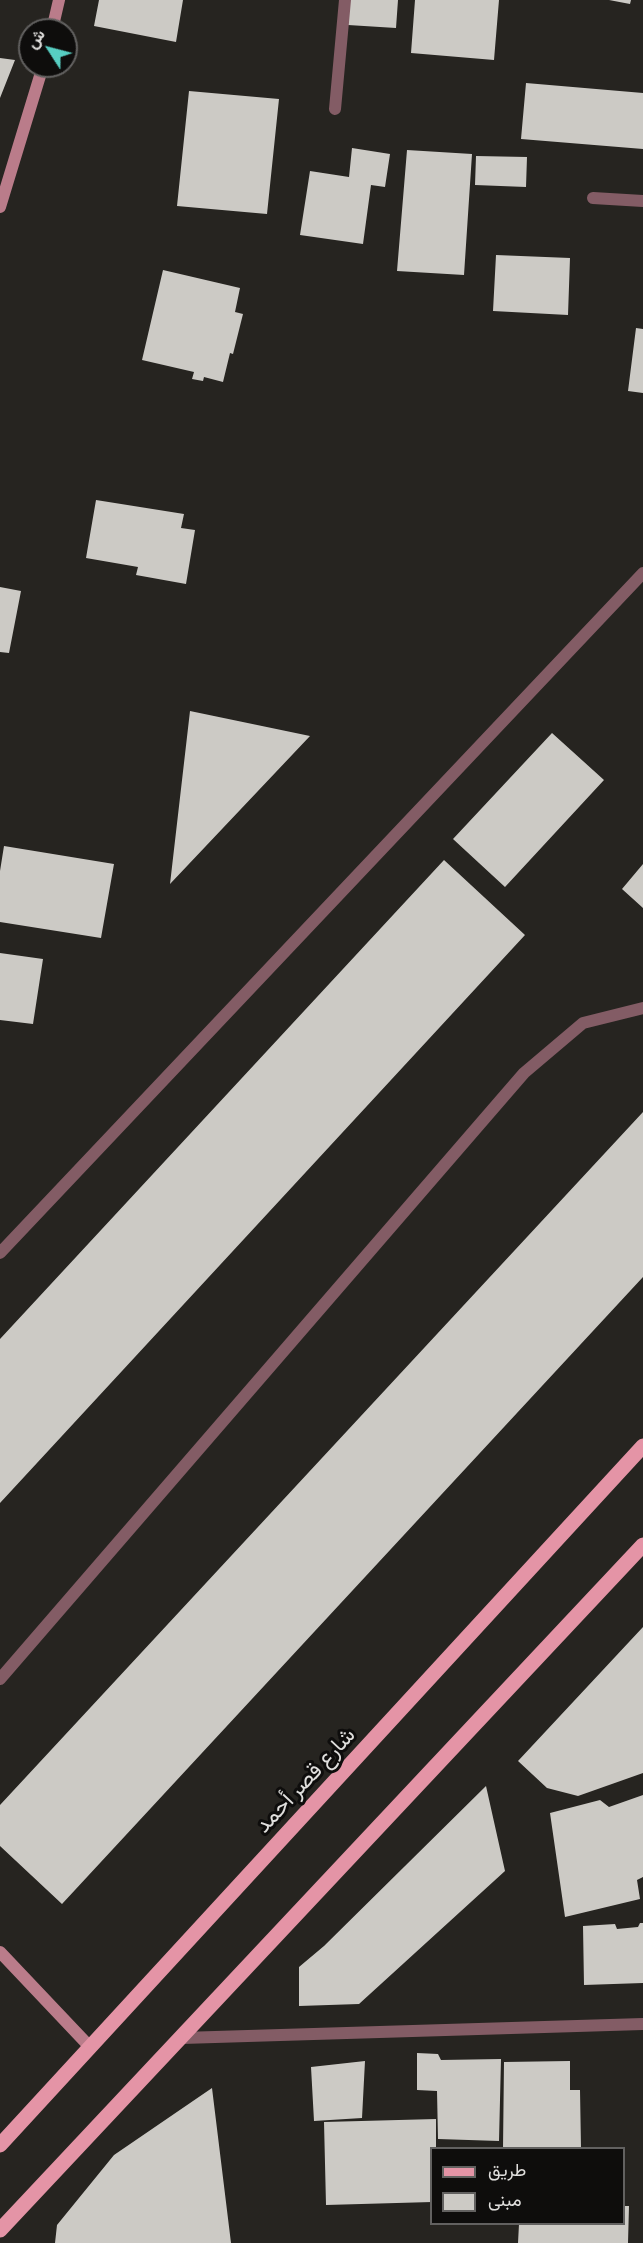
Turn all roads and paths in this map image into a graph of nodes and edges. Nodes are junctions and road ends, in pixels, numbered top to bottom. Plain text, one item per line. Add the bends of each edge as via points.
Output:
1 (59, 0) edge
2 (345, 0) edge
3 (55, 18) edge
4 (39, 78) edge
5 (335, 109) dead end
6 (593, 198) dead end
7 (643, 201) edge
8 (0, 207) edge
9 (643, 573) edge
10 (643, 1008) edge
11 (0, 1253) edge
12 (643, 1446) edge
13 (643, 1545) edge
14 (0, 1679) edge
15 (0, 1952) edge
16 (643, 2024) edge
17 (182, 2038) junction
18 (90, 2047) junction
19 (0, 2145) edge
20 (0, 2230) edge

1 - 3 street
2 - 5 street
4 - 8 street
6 - 7 street
9 - 11 street
10 - 14 street via 583,1023 524,1072
12 - 18 main road, شارع قصر أحمد
13 - 17 main road
15 - 18 street
16 - 17 street
17 - 20 main road
18 - 19 main road, شارع قصر أحمد

